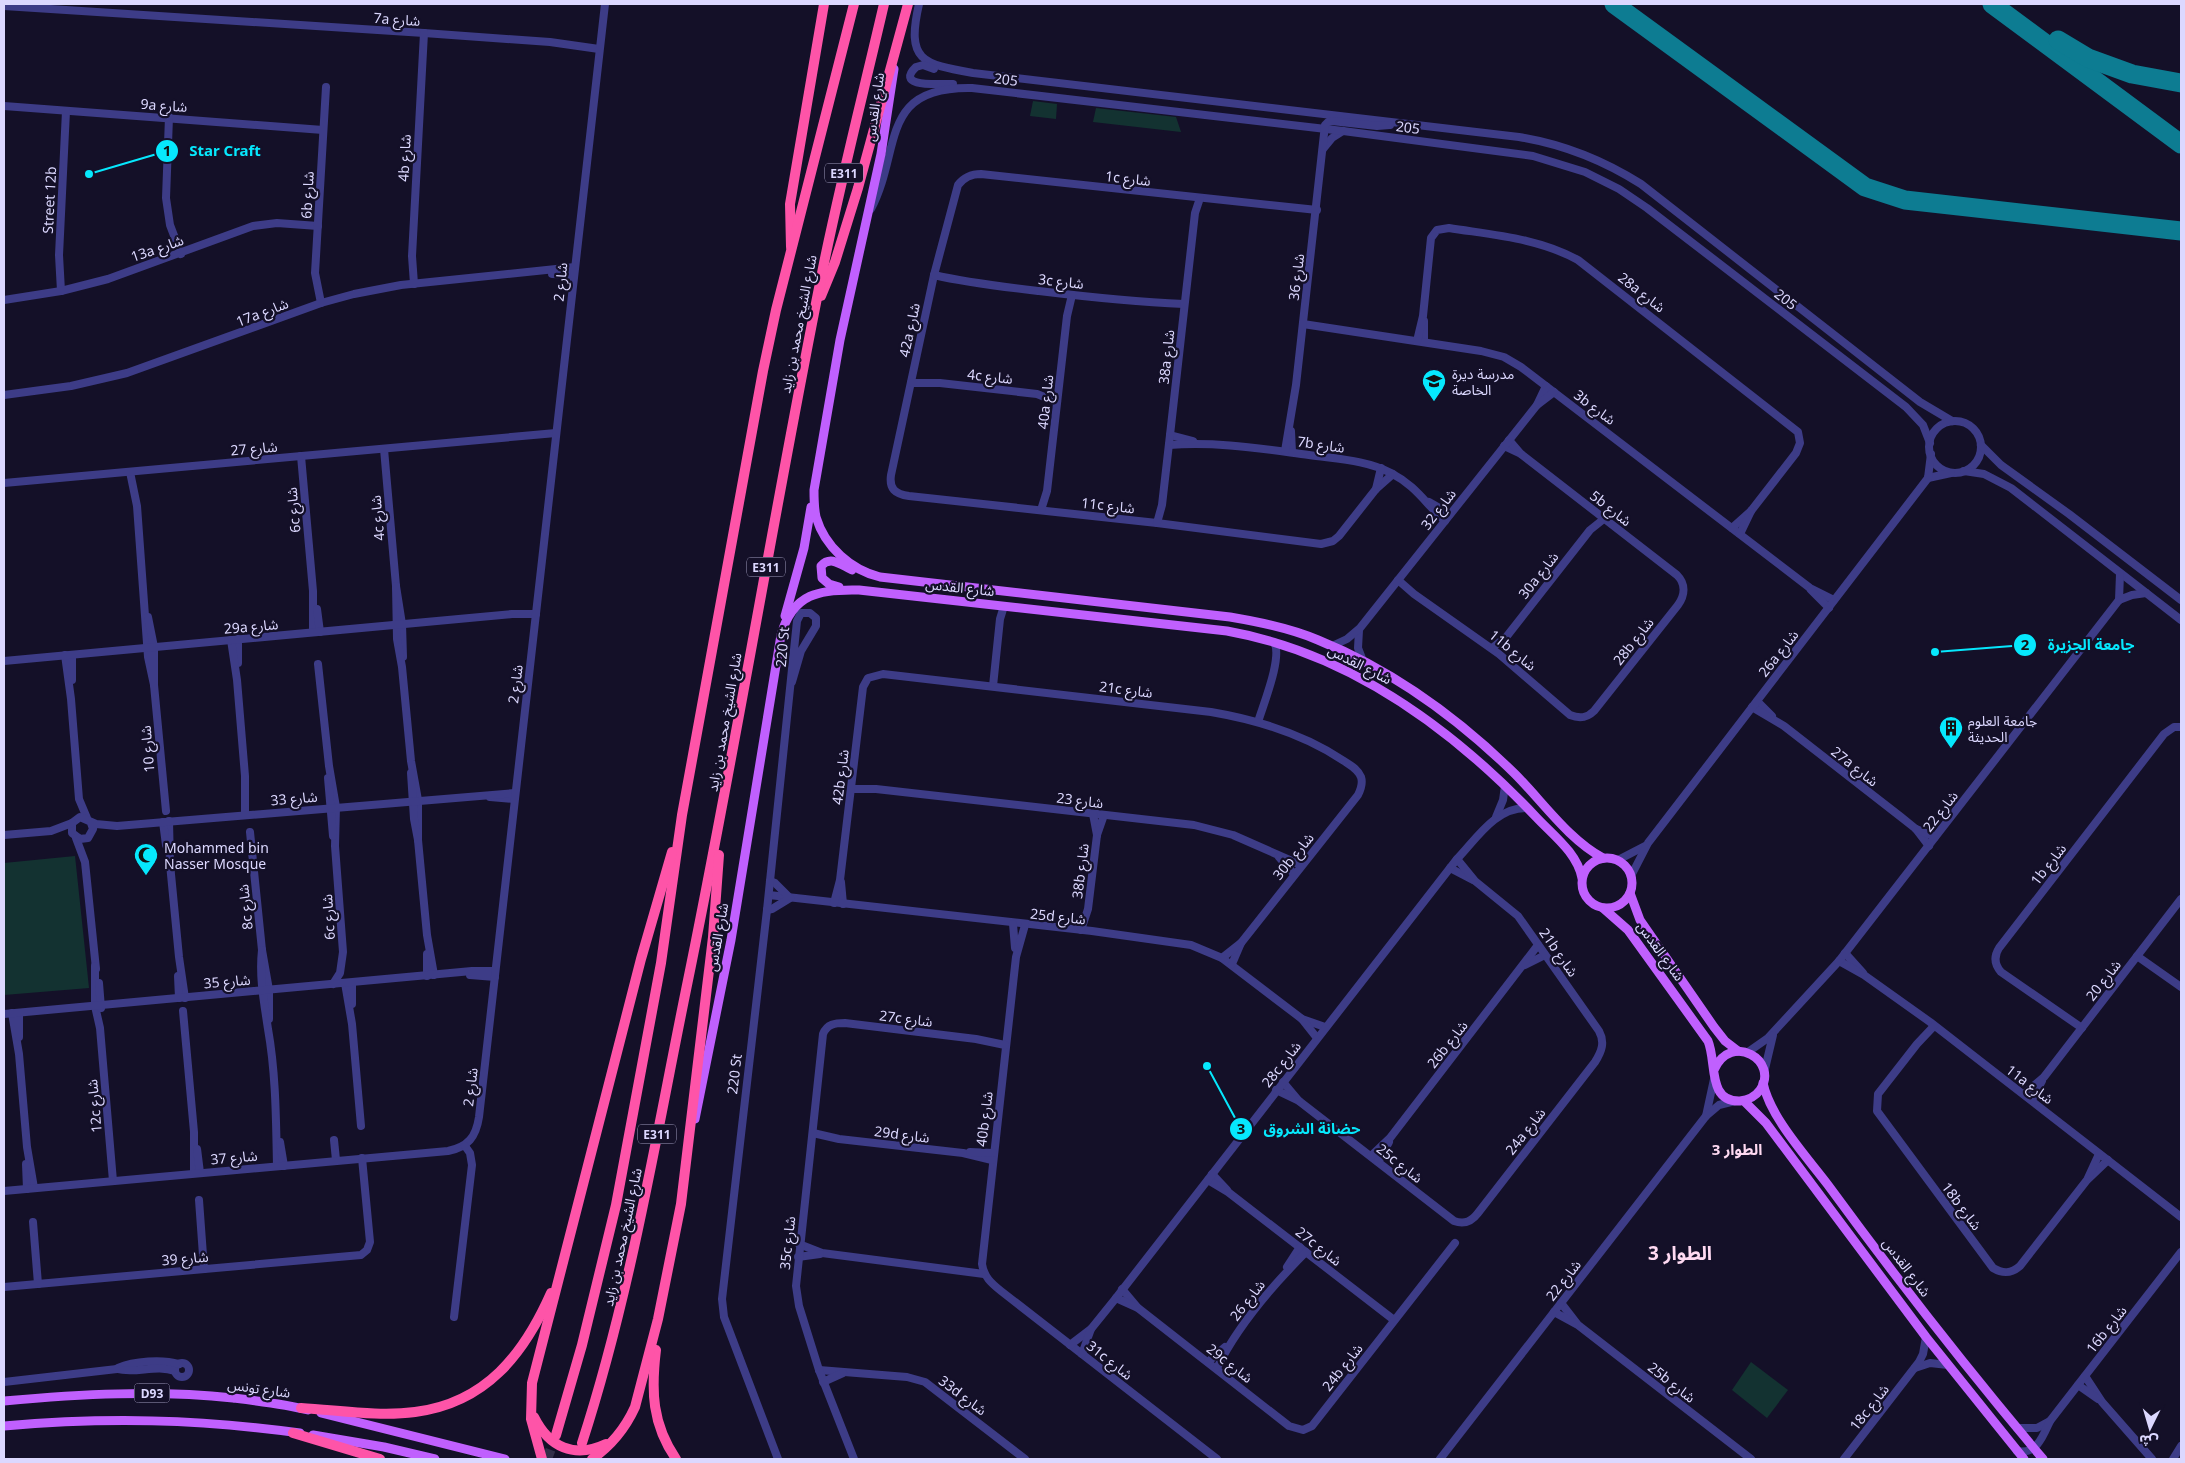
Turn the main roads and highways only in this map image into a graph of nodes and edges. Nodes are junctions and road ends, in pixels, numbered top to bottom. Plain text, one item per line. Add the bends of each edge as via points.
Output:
1 (854, 4) edge
2 (884, 4) edge
3 (908, 4) edge
4 (823, 6) edge
5 (894, 58) junction
6 (791, 255) junction
7 (814, 313) junction
8 (814, 490) junction
9 (914, 582) junction
10 (858, 590) junction
11 (785, 622) junction
12 (1227, 631) junction
13 (1303, 634) junction
14 (682, 815) junction
15 (720, 822) junction
16 (1603, 858) junction
17 (1582, 878) junction
18 (1630, 893) junction
19 (1603, 908) junction
20 (1738, 1051) junction
21 (1714, 1074) junction
22 (1764, 1079) junction
23 (1739, 1101) junction
24 (690, 1140) junction
25 (564, 1262) junction
26 (658, 1319) junction
27 (4, 1401) edge
28 (301, 1408) junction
29 (530, 1409) junction
30 (4, 1426) edge
31 (293, 1432) junction
32 (556, 1436) tunnel mouth
33 (616, 1439) junction
34 (582, 1443) dead end
35 (380, 1459) edge
36 (435, 1459) edge
37 (505, 1459) edge
38 (542, 1459) edge
39 (592, 1459) edge
40 (676, 1459) edge
41 (2024, 1459) edge
42 (2043, 1459) edge

1 - 6 highway, شارع الشيخ محمد بن زايد / E311
2 - 7 highway, شارع الشيخ محمد بن زايد / E311
3 - 5 highway
4 - 6 highway via 790,204
5 - 7 highway via 840,244
5 - 8 main road, شارع القدس via 882,147 832,381
6 - 14 highway, شارع الشيخ محمد بن زايد / E311 via 762,371
7 - 15 highway, شارع الشيخ محمد بن زايد / E311
8 - 9 main road, شارع القدس via 818,523 825,537 845,560 870,574
8 - 11 main road via 804,548
9 - 10 main road via 870,578 832,560 821,566 824,582
9 - 13 main road, شارع القدس via 1230,617
10 - 11 main road, شارع القدس via 828,590 811,595 796,605
10 - 12 main road, شارع القدس
11 - 24 main road, شارع القدس via 718,1013
12 - 13 main road via 1226,626 1230,622
12 - 17 main road, شارع القدس via 1274,642 1336,665 1390,694 1463,748 1505,786 1570,854
13 - 16 main road, شارع القدس via 1362,660 1450,718 1514,773 1584,846
14 - 25 highway via 641,959
14 - 32 highway, شارع الشيخ محمد بن زايد / E311 via 661,963 616,1205
15 - 24 highway via 714,928
15 - 34 highway, شارع الشيخ محمد بن زايد / E311 via 632,1259 607,1361
16 - 17 main road via 1589,865
16 - 18 main road via 1624,864 1631,876
17 - 19 main road via 1586,898
18 - 19 main road via 1619,905
18 - 20 main road, شارع القدس via 1647,931 1717,1031
19 - 21 main road, شارع القدس via 1628,930 1703,1034 1711,1049
20 - 21 main road via 1723,1056
20 - 22 main road via 1748,1052 1760,1061
21 - 23 main road via 1721,1093
22 - 23 main road via 1756,1095
22 - 42 main road, شارع القدس via 1770,1106 1816,1169 1936,1328
23 - 41 main road, شارع القدس via 1766,1123 1926,1337
24 - 26 highway
25 - 28 highway via 531,1335 514,1359 470,1394 443,1406 415,1412 387,1414
25 - 29 highway via 534,1377
26 - 33 highway via 635,1407
26 - 40 highway via 654,1409 665,1441
27 - 28 main road, شارع تونس / D93 via 71,1395 163,1393
28 - 37 main road, شارع تونس / D93
29 - 33 highway via 545,1436 561,1447 588,1450
29 - 38 highway
30 - 31 main road, D93 via 77,1420 164,1420
31 - 35 highway
31 - 36 main road, D93
33 - 39 highway

